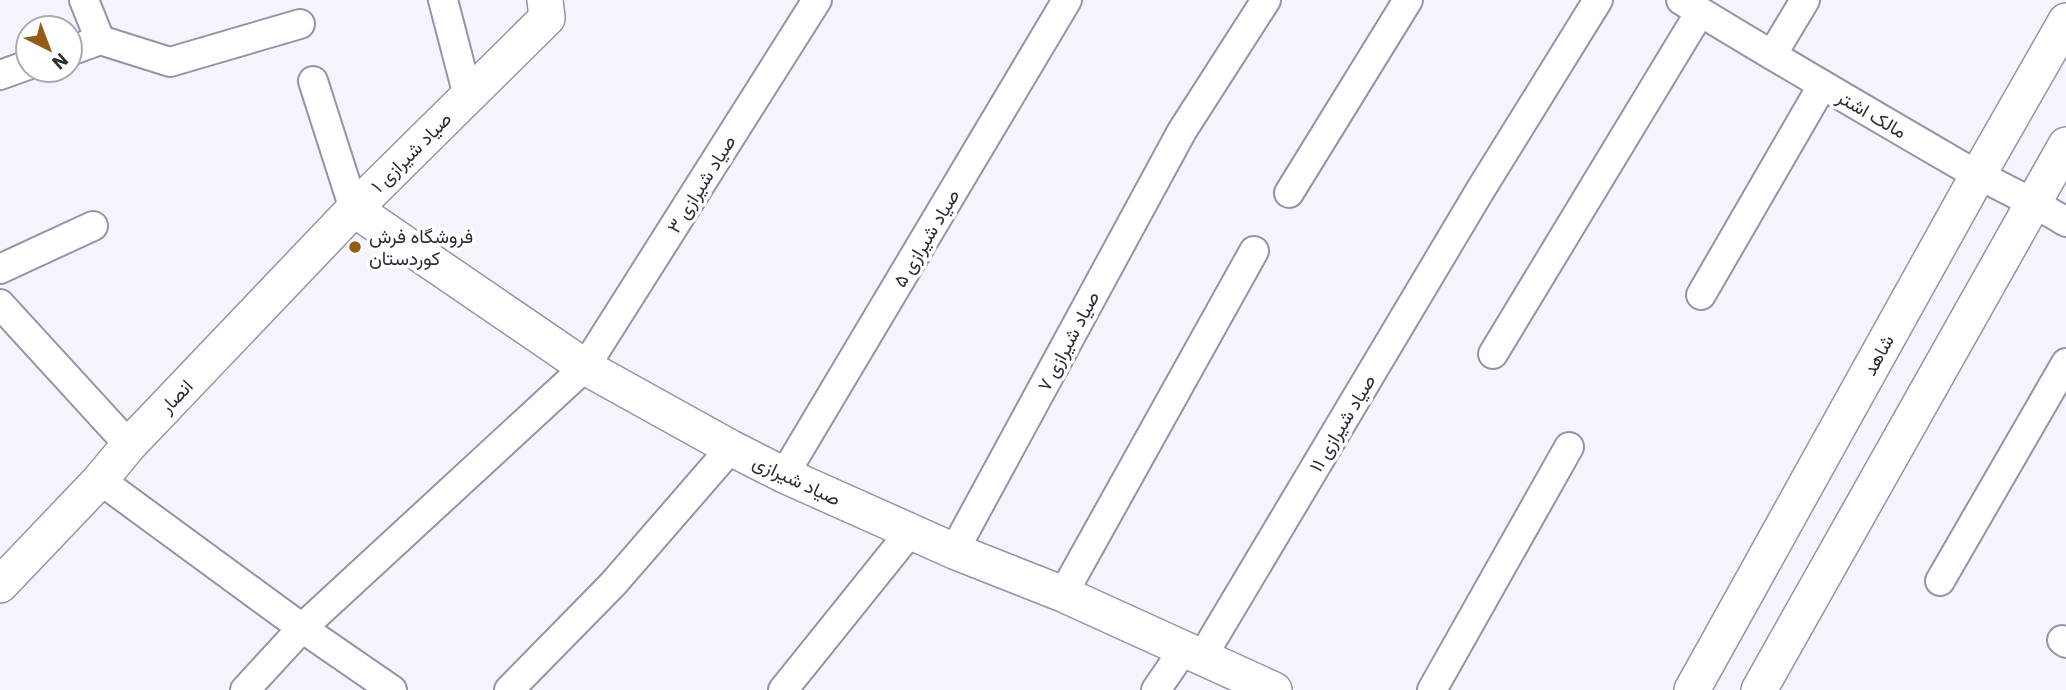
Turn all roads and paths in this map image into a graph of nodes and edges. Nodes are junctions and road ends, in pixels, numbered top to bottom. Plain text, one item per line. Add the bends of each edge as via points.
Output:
1 (84, 0) edge
2 (443, 0) edge
3 (817, 0) edge
4 (1068, 0) edge
5 (1266, 0) edge
6 (1408, 0) edge
7 (1598, 0) edge
8 (1805, 0) edge
9 (552, 6) edge
10 (1690, 6) edge
11 (2066, 21) edge
12 (300, 24) dead end
13 (100, 40) junction
14 (84, 46) edge
15 (1772, 55) junction
16 (313, 82) dead end
17 (1822, 86) junction
18 (468, 96) junction
19 (2066, 145) edge
20 (1978, 175) junction
21 (1289, 193) dead end
22 (2033, 201) junction
23 (354, 209) junction
24 (2066, 222) edge
25 (93, 226) dead end
26 (1254, 251) dead end
27 (0, 270) edge
28 (1701, 295) dead end
29 (0, 304) edge
30 (1493, 354) dead end
31 (2066, 363) edge
32 (585, 367) junction
33 (129, 445) junction
34 (1569, 447) dead end
35 (731, 448) junction
36 (784, 475) junction
37 (100, 480) junction
38 (910, 531) junction
39 (954, 551) junction
40 (1940, 581) dead end
41 (0, 585) edge
42 (1063, 594) junction
43 (302, 628) junction
44 (1193, 653) junction
45 (245, 690) edge
46 (391, 690) edge
47 (509, 690) edge
48 (783, 690) edge
49 (1156, 690) edge
50 (1274, 690) edge
51 (1432, 690) edge
52 (1692, 690) edge
53 (1759, 690) edge

1 - 13 street
2 - 18 street, صیاد شیرازی ۱
3 - 32 street, صیاد شیرازی ۳
4 - 36 street, صیاد شیرازی ۵
5 - 39 street, صیاد شیرازی ۷ via 1182,131
6 - 21 street
7 - 44 street, صیاد شیرازی ۱۱
8 - 15 street
9 - 18 street, صیاد شیرازی ۱
10 - 15 street, مالک اشتر
10 - 30 street
11 - 20 street, شاهد
12 - 13 street via 170,62
13 - 14 street
15 - 17 street, مالک اشتر
16 - 23 street
17 - 20 street, مالک اشتر
17 - 28 street
18 - 23 street, صیاد شیرازی ۱
19 - 22 street
20 - 22 street, مالک اشتر
20 - 52 street, شاهد
22 - 24 street, مالک اشتر
22 - 53 street
23 - 32 street, صیاد شیرازی
23 - 33 street, انصار
25 - 27 street
26 - 42 street
29 - 33 street
31 - 40 street
32 - 35 street, صیاد شیرازی
32 - 43 street, صیاد شیرازی ۳
33 - 37 street, انصار
34 - 51 street
35 - 36 street, صیاد شیرازی
35 - 47 street via 613,584
36 - 38 street, صیاد شیرازی
37 - 41 street, انصار
37 - 43 street
38 - 39 street, صیاد شیرازی
38 - 48 street
39 - 42 street, صیاد شیرازی
42 - 44 street, صیاد شیرازی
43 - 45 street, صیاد شیرازی ۳
43 - 46 street
44 - 49 street, صیاد شیرازی ۱۱
44 - 50 street, صیاد شیرازی

